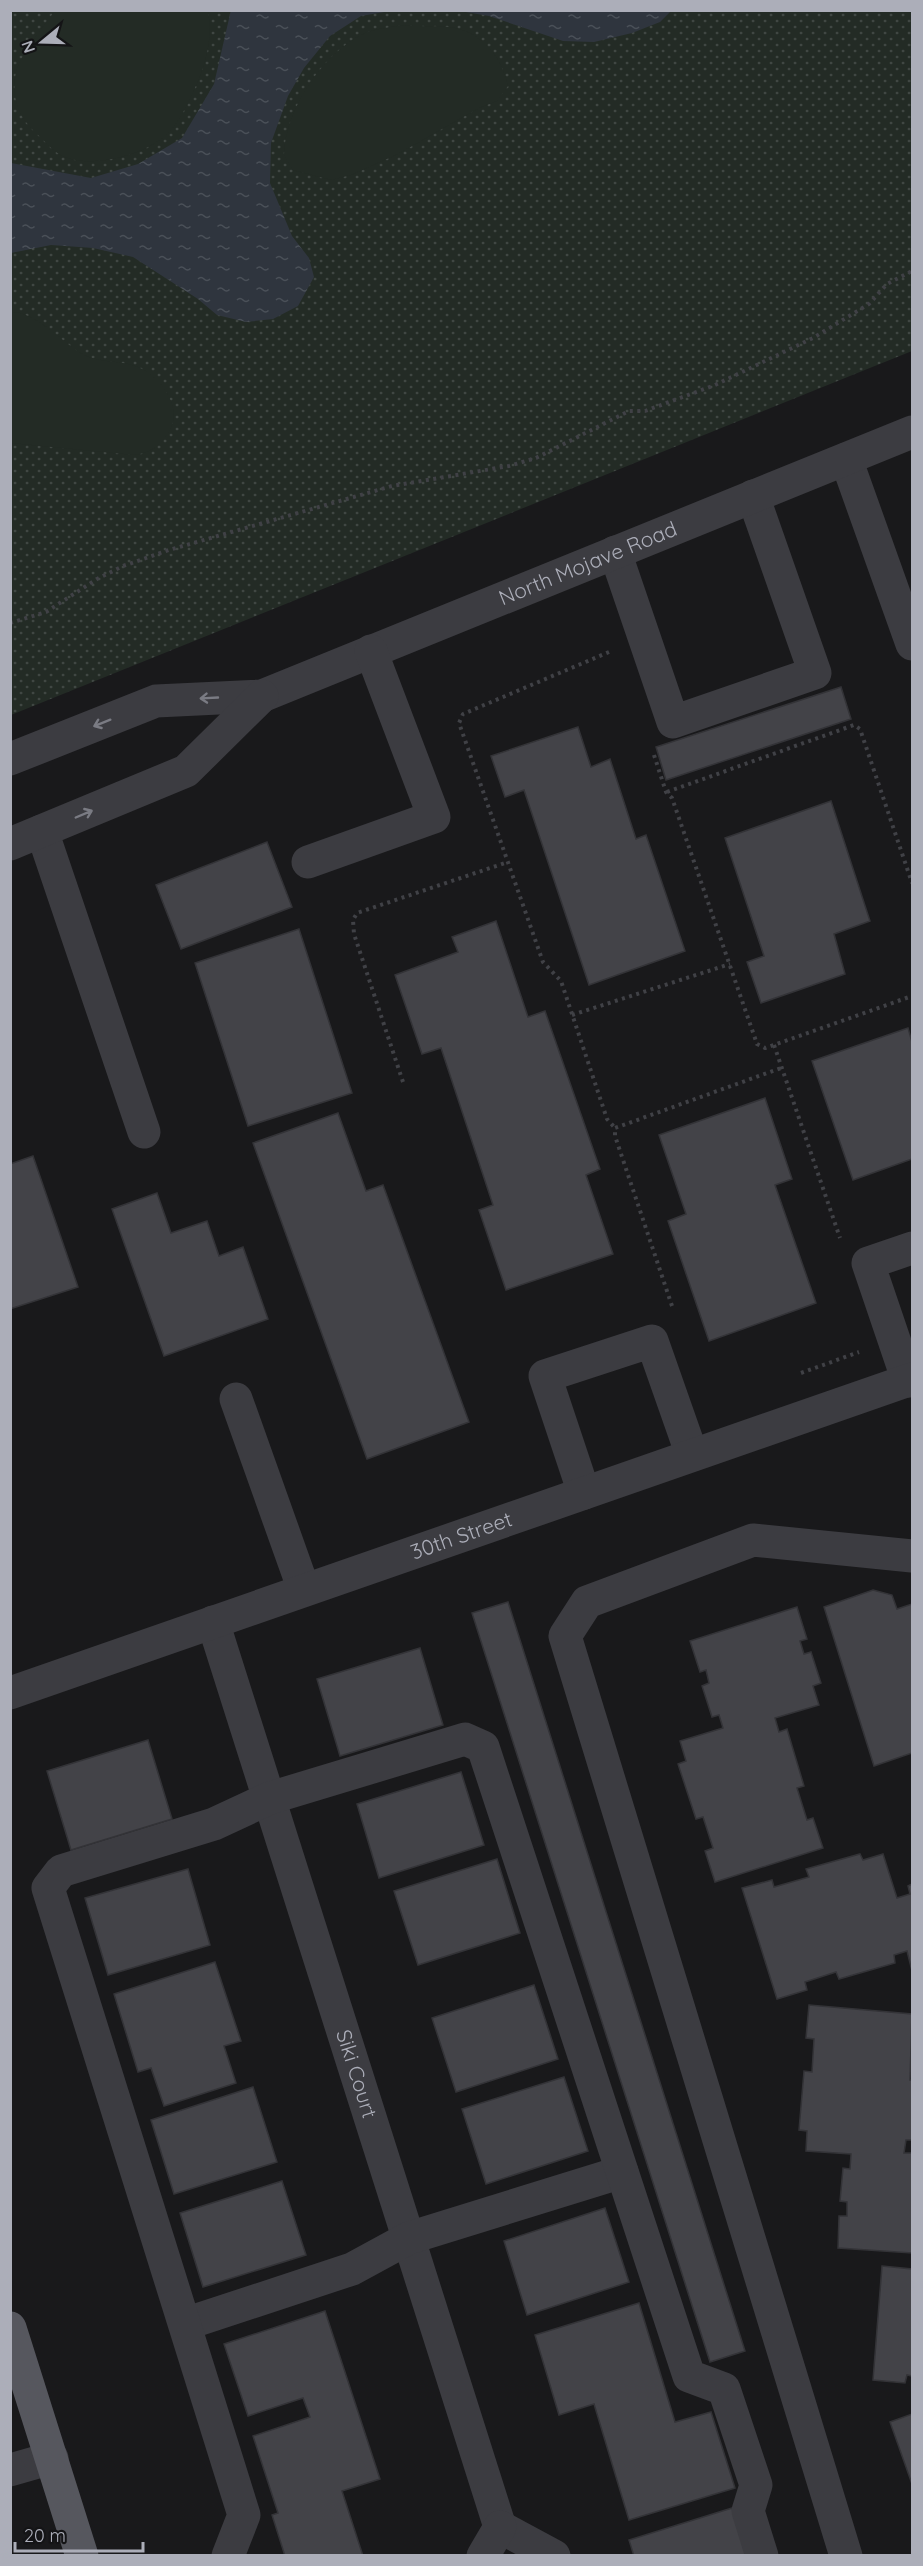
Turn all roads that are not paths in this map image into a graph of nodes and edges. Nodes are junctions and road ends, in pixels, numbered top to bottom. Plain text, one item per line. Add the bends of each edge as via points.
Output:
1 (912, 432) edge
2 (846, 459) junction
3 (753, 496) junction
4 (615, 552) junction
5 (912, 644) edge
6 (371, 651) junction
7 (262, 696) junction
8 (10, 759) edge
9 (42, 831) junction
10 (10, 844) edge
11 (308, 862) dead end
12 (144, 1132) dead end
13 (912, 1248) edge
14 (910, 1380) edge
15 (236, 1399) dead end
16 (692, 1455) junction
17 (585, 1493) junction
18 (912, 1556) edge
19 (304, 1590) junction
20 (213, 1622) junction
21 (10, 1693) edge
22 (270, 1798) junction
23 (622, 2172) junction
24 (410, 2238) junction
25 (184, 2324) junction
26 (10, 2328) edge
27 (52, 2458) junction
28 (10, 2470) edge
29 (500, 2527) junction
30 (82, 2556) edge
31 (228, 2556) edge
32 (483, 2556) edge
33 (554, 2556) edge
34 (762, 2556) edge
35 (846, 2556) edge

1 - 2 street, North Mojave Road
2 - 3 street, North Mojave Road
2 - 5 street
3 - 4 street, North Mojave Road
3 - 4 street via 815,673 673,722
4 - 6 street, North Mojave Road
6 - 7 street, North Mojave Road
6 - 11 street via 434,817
7 -> 8 street, North Mojave Road via 156,701
9 -> 7 street, North Mojave Road via 186,771
9 - 10 street, North Mojave Road
9 - 12 street
13 - 14 street via 868,1263
14 - 16 street, 30th Street
15 - 19 street
16 - 17 street, 30th Street
16 - 17 street via 652,1341 545,1376
17 - 19 street, 30th Street
18 - 35 street via 753,1540 587,1602 565,1636
19 - 20 street, 30th Street
20 - 21 street, 30th Street
20 - 22 street, Siki Court
22 - 23 street via 465,1739 483,1747
22 - 24 street, Siki Court
22 - 25 street via 214,1824 62,1871 48,1888
23 - 24 street
23 - 34 street via 689,2376 724,2389 756,2485 748,2511
24 - 25 street via 352,2269
24 - 29 street, Siki Court
25 - 31 street via 244,2515
26 - 27 main road
27 - 28 street
27 - 30 main road
29 - 32 street
29 - 33 street

